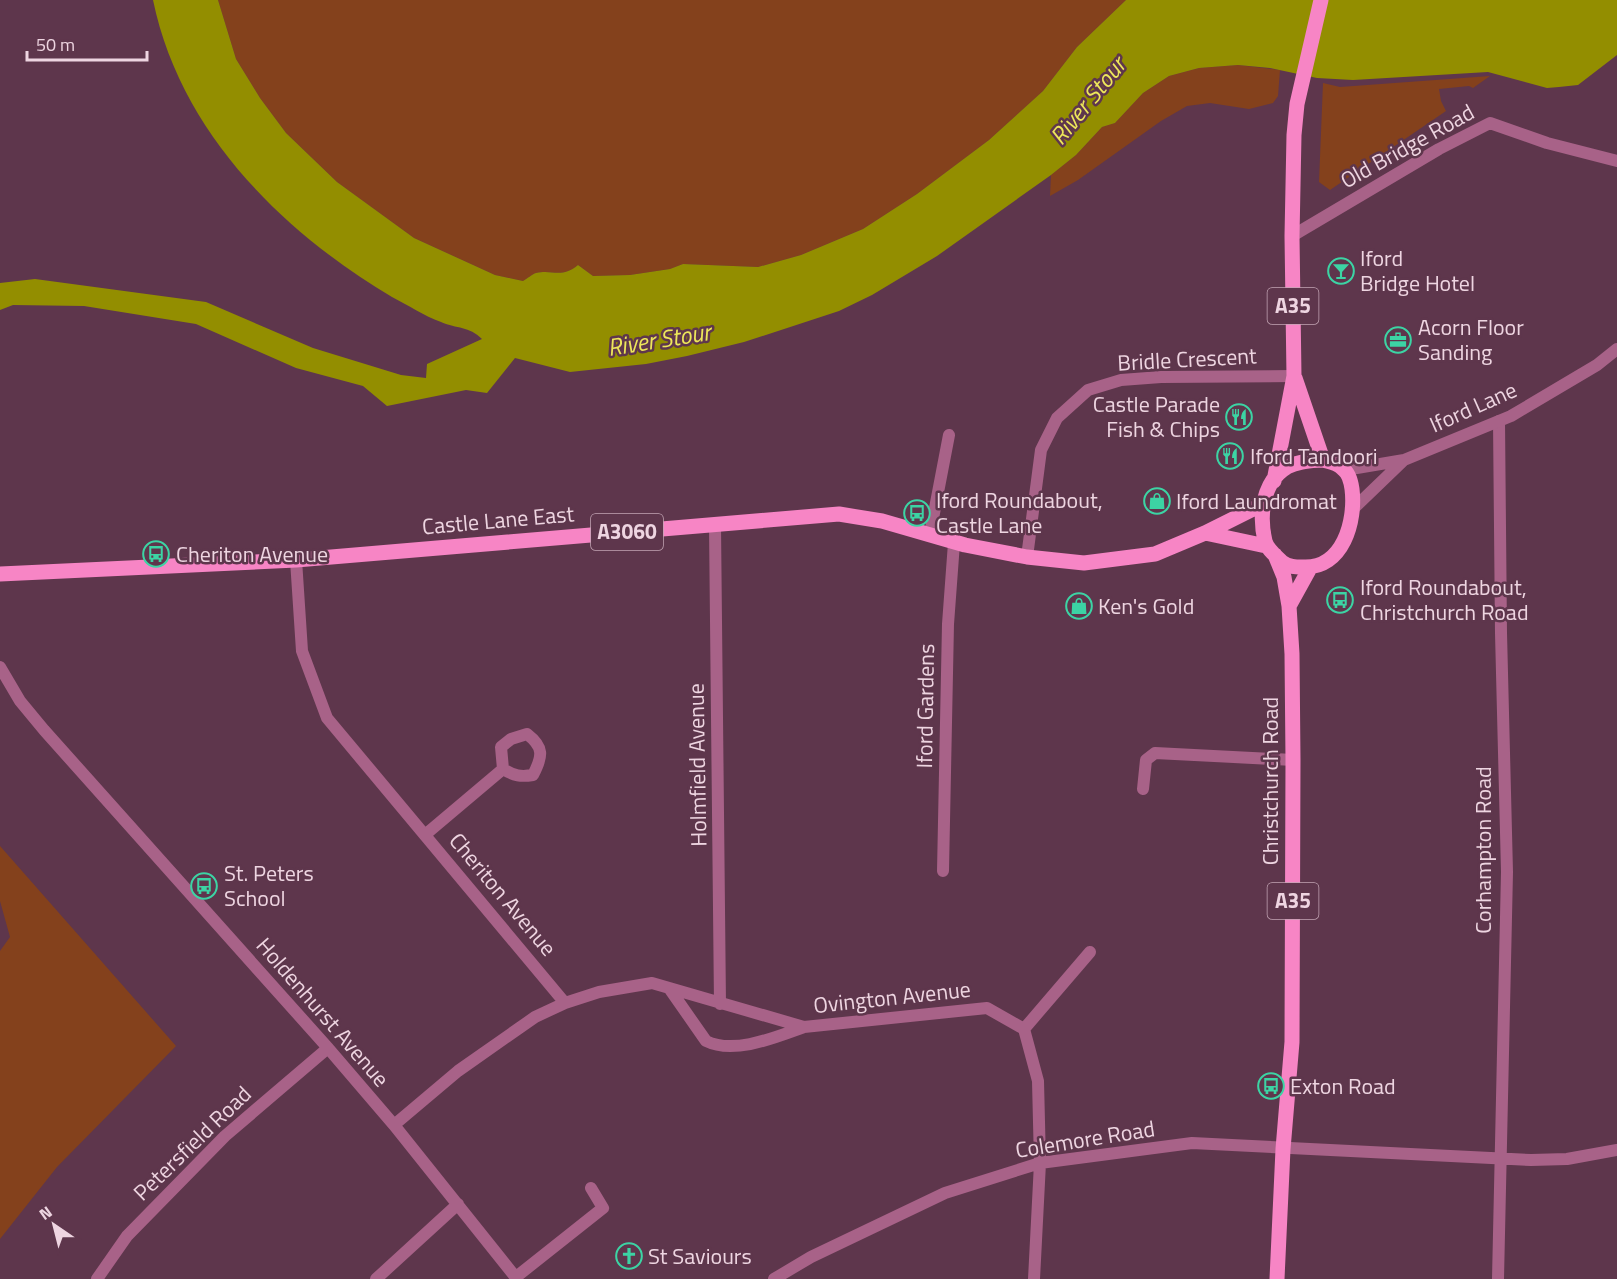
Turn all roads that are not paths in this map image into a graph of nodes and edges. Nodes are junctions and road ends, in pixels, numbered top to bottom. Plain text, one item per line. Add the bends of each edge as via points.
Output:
1 (1321, 0) edge
2 (1617, 161) edge
3 (1292, 236) junction
4 (1617, 349) edge
5 (1294, 375) junction
6 (1499, 421) junction
7 (949, 435) dead end
8 (1323, 460) junction
9 (1404, 460) junction
10 (1345, 470) junction
11 (1274, 481) junction
12 (1263, 504) junction
13 (1353, 509) junction
14 (715, 525) junction
15 (1204, 533) junction
16 (930, 534) junction
17 (954, 543) junction
18 (1270, 550) junction
19 (1027, 557) junction
20 (296, 560) junction
21 (1310, 568) junction
22 (0, 574) edge
23 (1289, 606) junction
24 (0, 667) edge
25 (1293, 760) junction
26 (503, 770) dead end
27 (1143, 789) dead end
28 (426, 834) junction
29 (943, 871) dead end
30 (1090, 952) dead end
31 (669, 988) junction
32 (565, 1003) junction
33 (720, 1004) junction
34 (804, 1027) junction
35 (1024, 1029) junction
36 (328, 1048) junction
37 (394, 1125) junction
38 (1283, 1149) junction
39 (1617, 1150) edge
40 (1499, 1160) junction
41 (1040, 1163) junction
42 (591, 1188) dead end
43 (458, 1204) junction
44 (516, 1278) edge
45 (98, 1279) edge
46 (376, 1279) edge
47 (774, 1279) edge
48 (1034, 1279) edge
49 (1277, 1279) edge
50 (1498, 1279) edge

1 - 3 main road, A35 via 1294,135
2 - 3 street, Old Bridge Road via 1490,123
3 - 5 main road, A35
4 - 6 street, Iford Lane
5 - 8 main road, A35
5 - 11 main road, A35
5 - 19 street, Bridle Crescent via 1131,379 1088,390 1058,418 1041,450
6 - 9 street, Iford Lane
6 - 40 street, Corhampton Road via 1507,872
7 - 16 street
8 - 10 main road
8 - 11 main road via 1304,461 1286,468
9 - 10 street, Iford Lane
9 - 13 street, Iford Lane
10 - 13 main road via 1351,481
11 - 12 main road
12 - 15 main road, Castle Lane East / A3060
12 - 18 main road via 1261,524
13 - 21 main road via 1351,526 1337,552 1327,562
14 - 16 main road, Castle Lane East / A3060 via 839,514
14 - 20 main road, Castle Lane East / A3060
14 - 33 street, Holmfield Avenue
15 - 18 main road
15 - 19 main road, Castle Lane East / A3060 via 1155,554 1084,563
16 - 17 main road, Castle Lane East / A3060
17 - 19 main road, Castle Lane East / A3060
17 - 29 street, Iford Gardens via 948,624
18 - 21 main road via 1290,567
18 - 23 main road, Christchurch Road / A35 via 1284,577
20 - 22 main road, Castle Lane East / A3060
20 - 28 street, Cheriton Avenue via 302,651 327,718
21 - 23 main road
23 - 25 main road, Christchurch Road / A35
24 - 36 street, Holdenhurst Avenue via 20,701 44,730
25 - 27 street via 1155,753 1146,760
25 - 38 main road, Christchurch Road / A35 via 1292,1042
26 - 28 street
28 - 32 street, Cheriton Avenue
30 - 35 street
31 - 32 street, Ovington Avenue via 652,983 627,986
31 - 33 street, Ovington Avenue
31 - 34 street, Ovington Avenue via 706,1041 716,1046 766,1040
32 - 37 street, Ovington Avenue via 494,1044
33 - 34 street, Ovington Avenue
34 - 35 street, Ovington Avenue via 987,1008
35 - 41 street via 1038,1081
36 - 37 street, Holdenhurst Avenue
36 - 45 street, Petersfield Road via 209,1152 127,1236
37 - 43 street, Holdenhurst Avenue
38 - 40 street
38 - 41 street, Colemore Road via 1192,1143
38 - 49 main road, Christchurch Road / A35
39 - 40 street via 1567,1159
40 - 50 street, Corhampton Road
41 - 47 street, Colemore Road via 945,1193 811,1257
41 - 48 street
42 - 44 street via 603,1208
43 - 44 street, Holdenhurst Avenue
43 - 46 street

